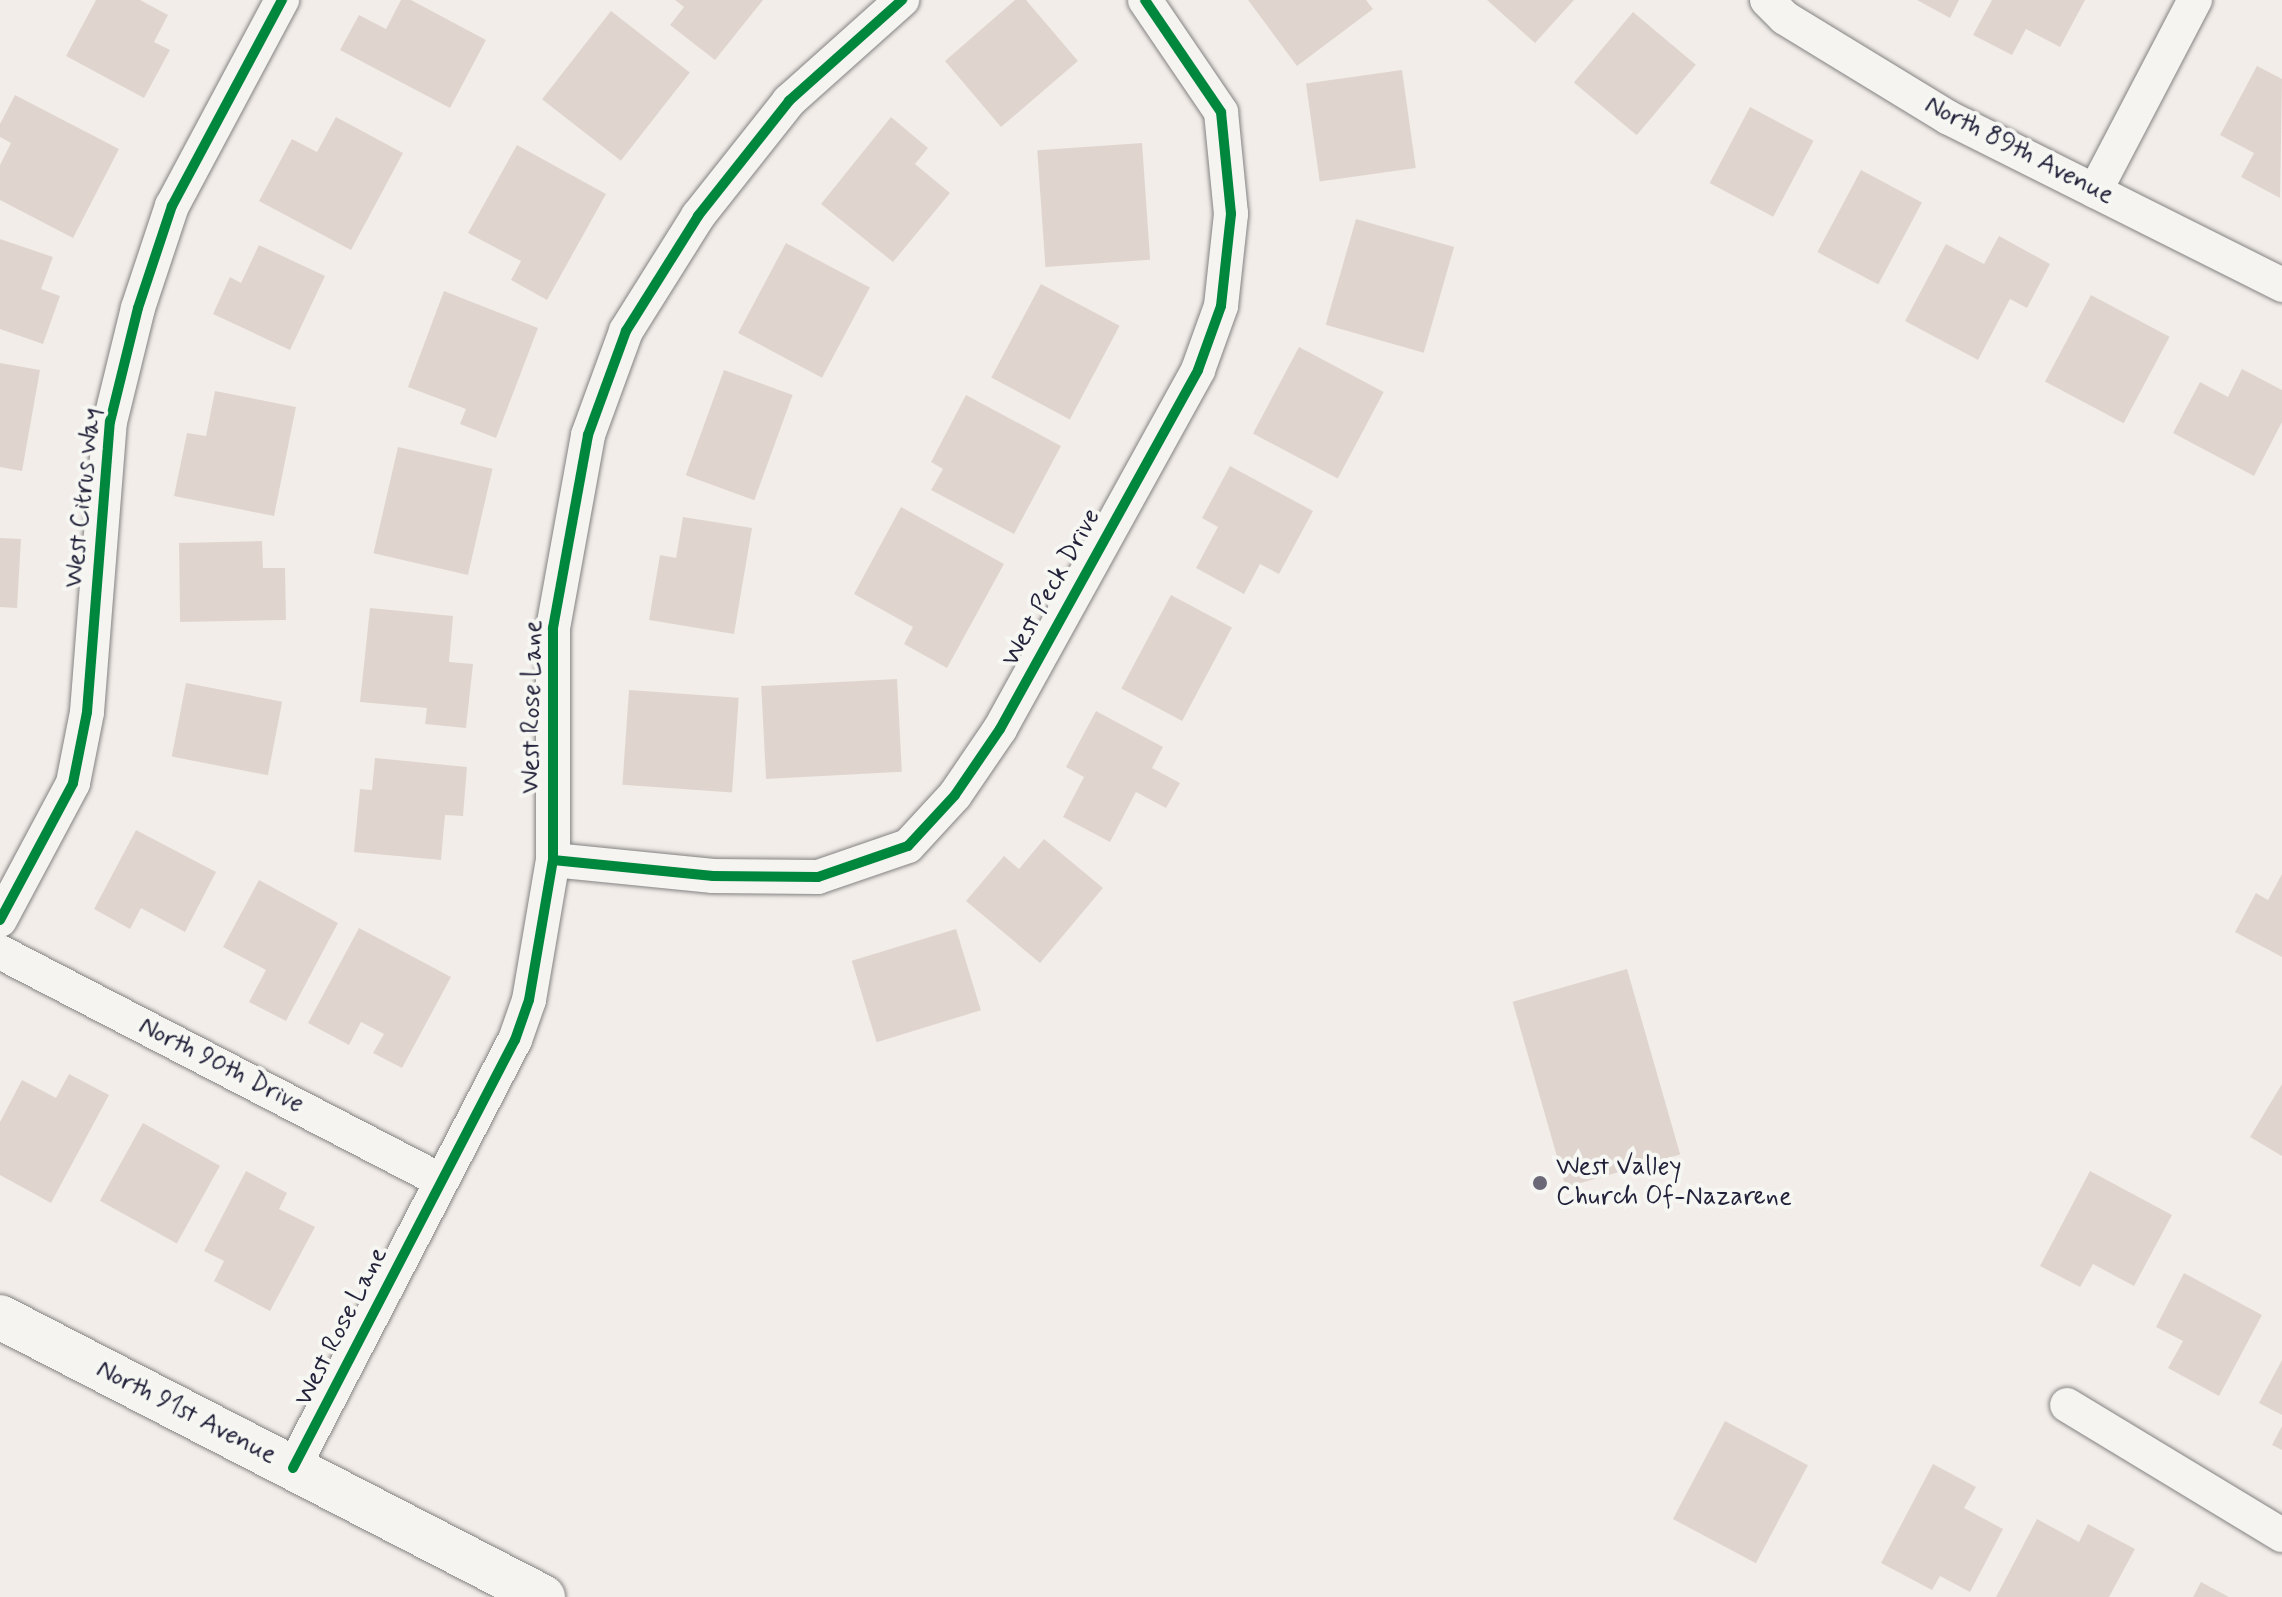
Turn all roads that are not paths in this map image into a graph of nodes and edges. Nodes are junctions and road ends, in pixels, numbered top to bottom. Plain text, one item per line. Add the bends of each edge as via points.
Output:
1 (282, 0) edge
2 (902, 0) edge
3 (1145, 0) edge
4 (1767, 0) edge
5 (2195, 0) edge
6 (2095, 191) junction
7 (2282, 285) edge
8 (553, 860) junction
9 (0, 920) edge
10 (0, 952) edge
11 (441, 1181) junction
12 (0, 1317) edge
13 (2067, 1405) dead end
14 (293, 1468) junction
15 (2282, 1535) edge
16 (543, 1597) edge

1 - 9 street, West Citrus Way via 172,206 138,308 110,422 87,712 73,783
2 - 8 street, West Rose Lane via 789,101 698,216 626,331 588,435 553,628
3 - 8 street, West Peck Drive via 1221,112 1231,214 1221,306 1198,370 1000,729 955,795 908,846 818,877 713,876
4 - 6 street, North 89th Avenue via 1785,18 1949,118
5 - 6 street
6 - 7 street, North 89th Avenue
8 - 11 street, West Rose Lane via 524,1014
10 - 11 street, North 90th Drive
11 - 14 street, West Rose Lane
12 - 14 main road, North 91st Avenue
13 - 15 street
14 - 16 main road, North 91st Avenue

